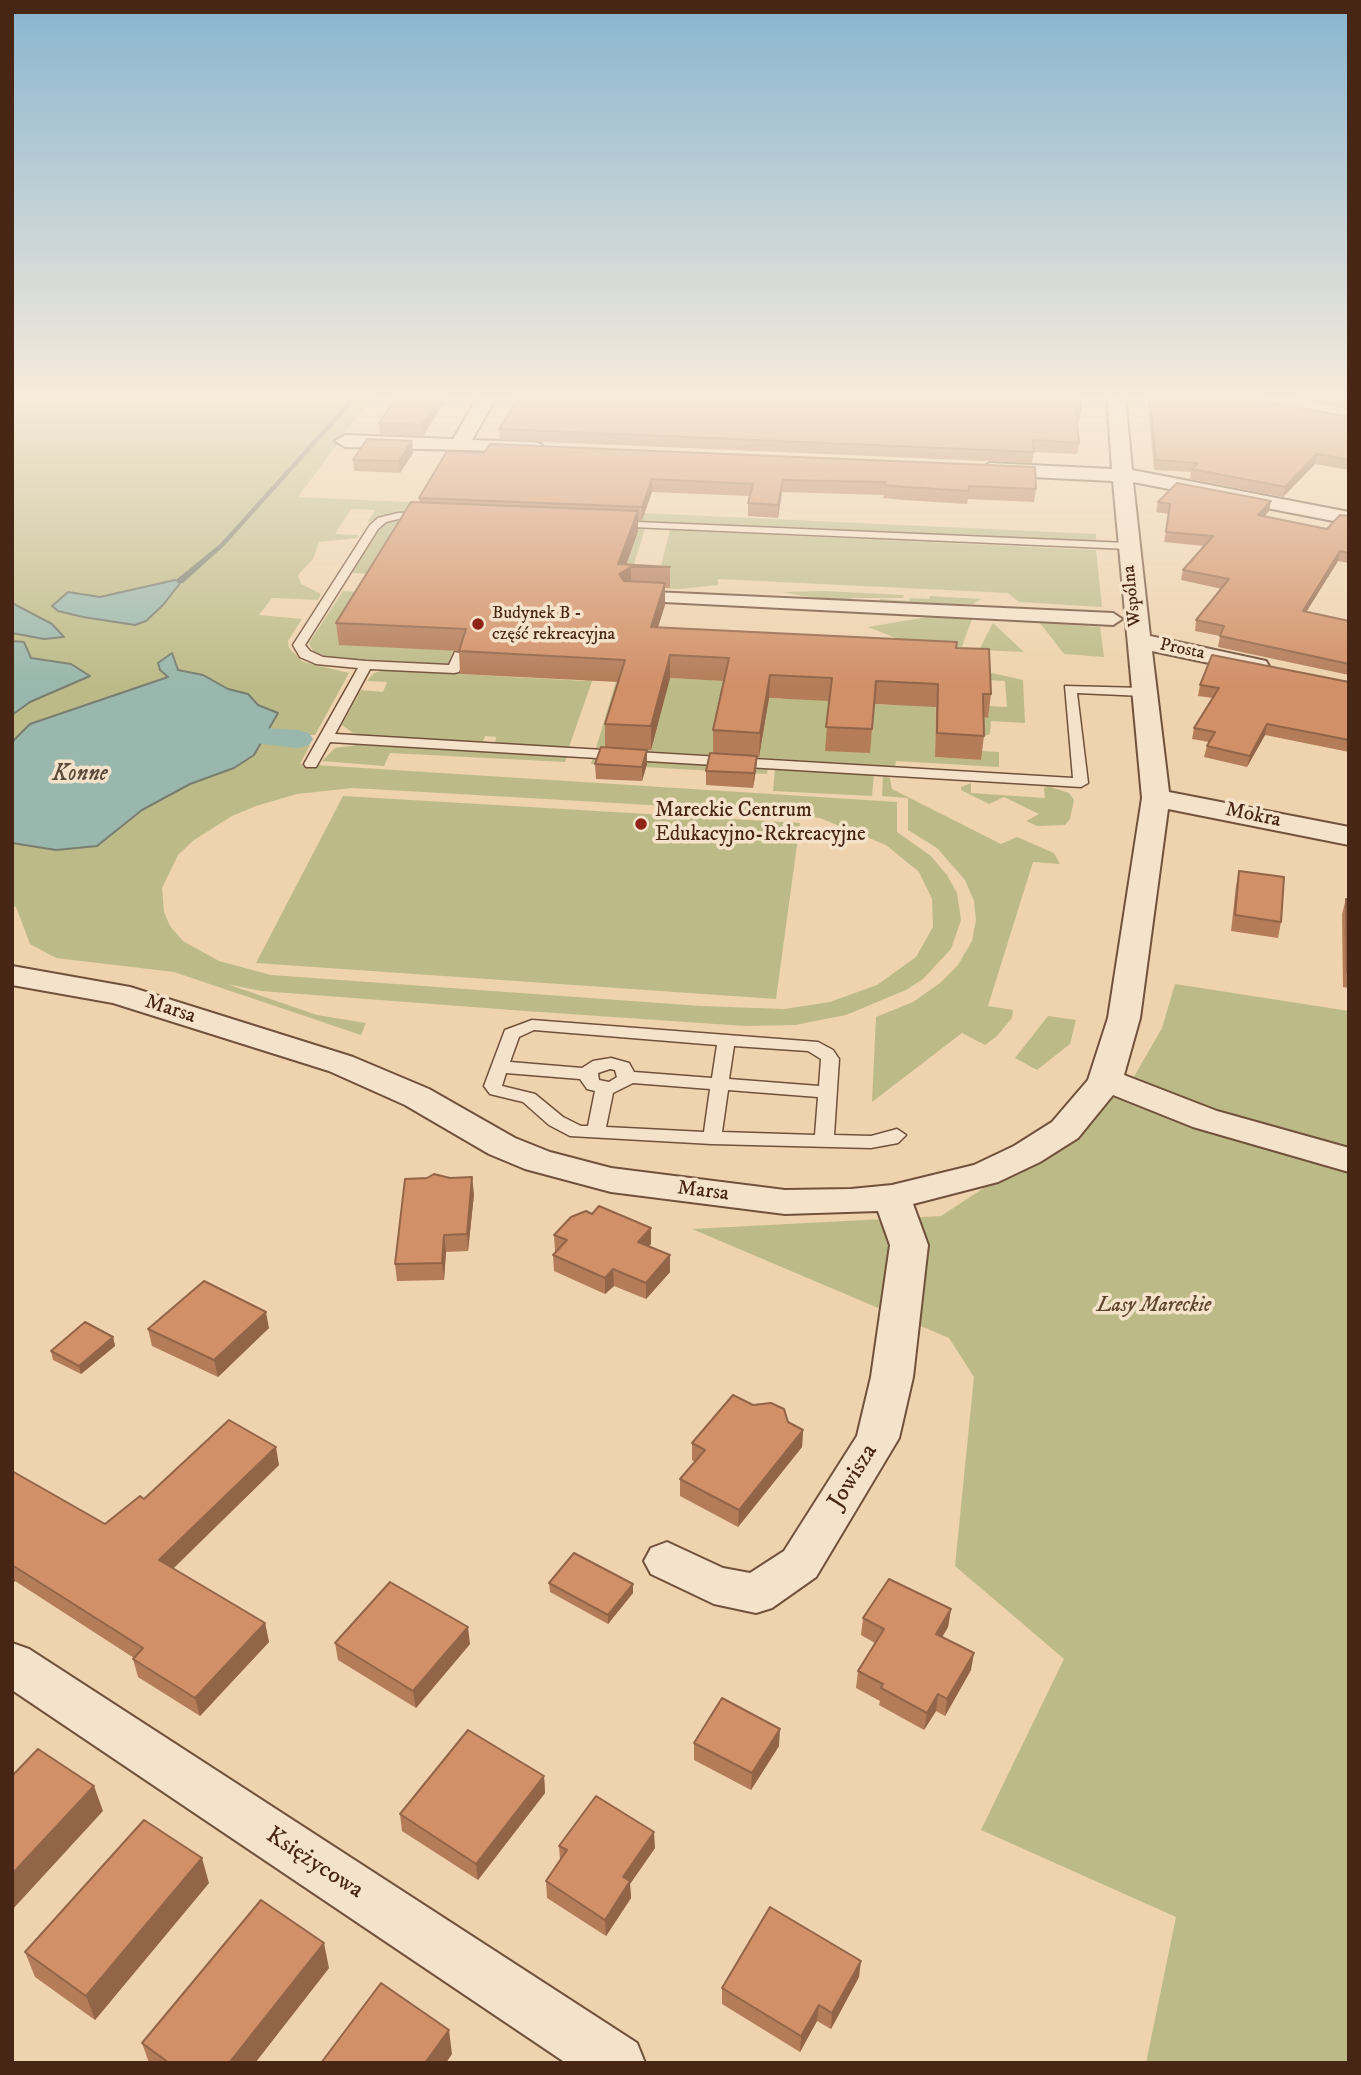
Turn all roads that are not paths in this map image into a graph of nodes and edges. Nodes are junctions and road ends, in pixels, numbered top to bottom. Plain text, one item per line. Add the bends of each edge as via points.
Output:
1 (1123, 491) edge
2 (1205, 491) edge
3 (437, 516) edge
4 (1349, 518) edge
5 (600, 523) edge
6 (1128, 546) junction
7 (631, 596) edge
8 (1113, 619) dead end
9 (1138, 641) junction
10 (460, 655) edge
11 (366, 664) junction
12 (1283, 671) edge
13 (1143, 692) junction
14 (327, 738) junction
15 (311, 764) dead end
16 (1156, 798) junction
17 (1349, 836) edge
18 (12, 975) edge
19 (618, 1032) junction
20 (726, 1040) junction
21 (611, 1063) junction
22 (500, 1067) junction
23 (588, 1074) junction
24 (628, 1077) junction
25 (1105, 1080) junction
26 (719, 1084) junction
27 (605, 1088) junction
28 (828, 1092) junction
29 (596, 1132) junction
30 (897, 1135) dead end
31 (712, 1138) junction
32 (824, 1140) junction
33 (1349, 1160) edge
34 (892, 1197) junction
35 (667, 1561) dead end
36 (12, 1664) edge
37 (592, 2056) edge

1 - 6 street, Wspólna
2 - 4 street
3 - 11 lane via 398,516 374,527 299,645 305,654 321,661
5 - 6 lane
6 - 9 street, Wspólna
7 - 8 street
9 - 12 street, Prosta
9 - 13 street, Wspólna
10 - 11 lane via 454,668
11 - 14 lane
13 - 14 lane via 1070,688 1081,783
13 - 16 street, Wspólna
14 - 15 lane
16 - 17 street, Mokra
16 - 25 street, Marsa via 1124,1018
18 - 34 street, Marsa via 119,993 341,1064 417,1097 502,1146 574,1172 785,1202
19 - 20 lane
19 - 21 lane
19 - 22 lane via 524,1026 511,1034
20 - 26 lane
20 - 28 lane via 821,1049 830,1059
21 - 23 lane
21 - 24 lane via 623,1067
22 - 23 lane
22 - 29 lane via 493,1086 496,1090 529,1098 577,1132
23 - 27 lane via 593,1085
24 - 26 lane
24 - 27 lane via 618,1086
25 - 33 street via 1205,1119
25 - 34 street, Marsa via 1065,1130 1027,1154 985,1174
26 - 28 lane
26 - 31 lane
27 - 29 lane
28 - 32 lane
29 - 31 lane
30 - 32 lane via 871,1142
31 - 32 lane
34 - 35 street, Jowisza via 909,1245 900,1328 878,1438 849,1487 800,1563 756,1594 714,1585
36 - 37 street, Księżycowa

